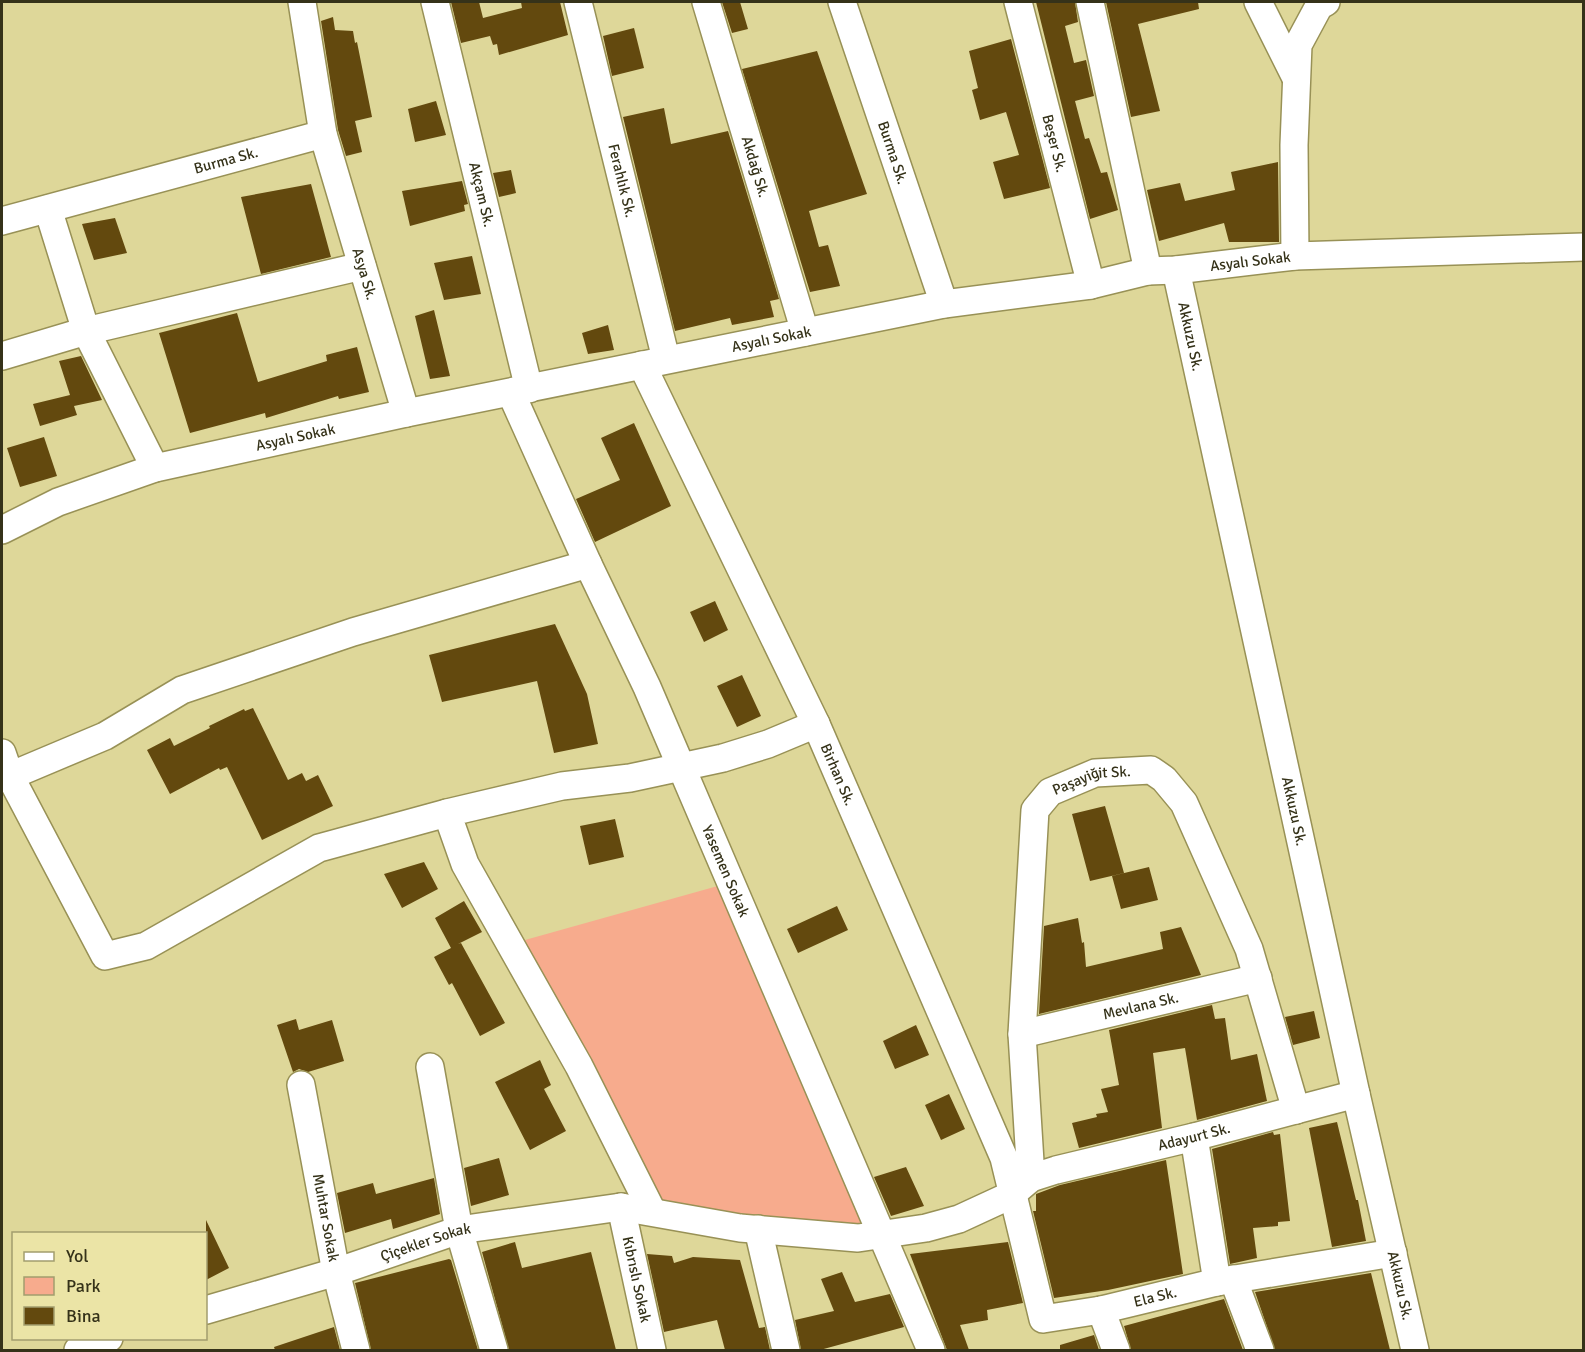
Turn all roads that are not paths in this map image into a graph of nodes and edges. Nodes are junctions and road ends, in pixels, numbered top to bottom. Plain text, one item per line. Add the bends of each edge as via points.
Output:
1 (302, 2) edge
2 (435, 2) edge
3 (578, 2) edge
4 (706, 2) edge
5 (842, 2) edge
6 (1018, 2) edge
7 (1090, 2) edge
8 (1258, 2) edge
9 (1326, 2) edge
10 (1296, 78) junction
11 (323, 134) junction
12 (48, 209) junction
13 (2, 220) edge
14 (1584, 247) edge
15 (1295, 256) junction
16 (362, 266) junction
17 (1176, 270) junction
18 (1148, 271) junction
19 (1091, 285) junction
20 (944, 304) junction
21 (86, 330) junction
22 (805, 332) junction
23 (2, 356) edge
24 (654, 362) junction
25 (520, 391) junction
26 (406, 413) junction
27 (155, 468) junction
28 (2, 530) edge
29 (588, 564) junction
30 (816, 724) junction
31 (6, 764) edge
32 (681, 765) junction
33 (447, 813) junction
34 (1258, 978) junction
35 (1022, 1034) junction
36 (430, 1067) dead end
37 (301, 1085) dead end
38 (1356, 1094) junction
39 (1296, 1110) junction
40 (1194, 1137) junction
41 (1021, 1186) junction
42 (621, 1207) junction
43 (652, 1211) junction
44 (758, 1229) junction
45 (459, 1230) junction
46 (884, 1236) junction
47 (1393, 1253) junction
48 (336, 1272) junction
49 (1225, 1280) junction
50 (207, 1310) edge
51 (1101, 1310) junction
52 (104, 1340) edge
53 (78, 1350) edge
54 (356, 1350) edge
55 (494, 1350) edge
56 (652, 1350) edge
57 (786, 1350) edge
58 (931, 1350) edge
59 (1116, 1350) edge
60 (1260, 1350) edge
61 (1415, 1350) edge

1 - 11 street
2 - 25 street, Akçam Sk.
3 - 24 street, Ferahlık Sk.
4 - 22 street, Akdağ Sk.
5 - 20 street, Burma Sk.
6 - 19 street, Beşer Sk.
7 - 18 street
8 - 10 street
9 - 10 street, Asyalı Sokak via 1319,6 1298,45
10 - 15 street, Asyalı Sokak
11 - 12 street, Burma Sk.
11 - 16 street, Asya Sk.
12 - 13 street, Burma Sk.
12 - 21 street
14 - 15 street
15 - 17 street, Asyalı Sokak
16 - 21 street
16 - 26 street, Asya Sk.
17 - 18 street, Asyalı Sokak
17 - 38 street, Akkuzu Sk.
18 - 19 street, Asyalı Sokak
19 - 20 street, Asyalı Sokak
20 - 22 street, Asyalı Sokak
21 - 23 street
21 - 27 street
22 - 24 street, Asyalı Sokak
24 - 25 street, Asyalı Sokak
24 - 30 street, Birhan Sk.
25 - 26 street, Asyalı Sokak
25 - 29 street, Yasemen Sokak
26 - 27 street, Asyalı Sokak
27 - 28 street, Asyalı Sokak via 58,502
29 - 31 street via 344,634 182,690 105,736
29 - 32 street, Yasemen Sokak
30 - 32 street via 723,758
30 - 41 street, Birhan Sk. via 1004,1158
31 - 33 street via 105,956 146,946 319,848
32 - 33 street via 630,778 562,786
32 - 46 street, Yasemen Sokak
33 - 43 street via 465,864 579,1066
34 - 35 street, Mevlana Sk.
34 - 35 street, Paşayiğit Sk. via 1249,949 1184,803 1151,770 1095,773 1050,792 1035,810
34 - 39 street, Paşayiğit Sk.
35 - 41 street, Paşayiğit Sk.
36 - 45 street
37 - 48 street, Muhtar Sokak
38 - 39 street, Adayurt Sk.
38 - 47 street, Akkuzu Sk.
39 - 40 street, Adayurt Sk.
40 - 41 street, Adayurt Sk.
40 - 49 street
41 - 46 street, Adayurt Sk. via 959,1219
41 - 51 street, Ela Sk. via 1043,1319
42 - 43 street, Çiçekler Sokak
42 - 45 street, Çiçekler Sokak
42 - 56 street, Kıbrıslı Sokak
43 - 44 street, Çiçekler Sokak
44 - 46 street, Çiçekler Sokak via 858,1238
44 - 57 street
45 - 48 street, Çiçekler Sokak
45 - 55 street
46 - 58 street, Yasemen Sokak
47 - 49 street, Ela Sk.
47 - 61 street, Akkuzu Sk.
48 - 50 street, Çiçekler Sokak
48 - 54 street, Muhtar Sokak
49 - 51 street, Ela Sk.
49 - 60 street
51 - 59 street
52 - 53 street

